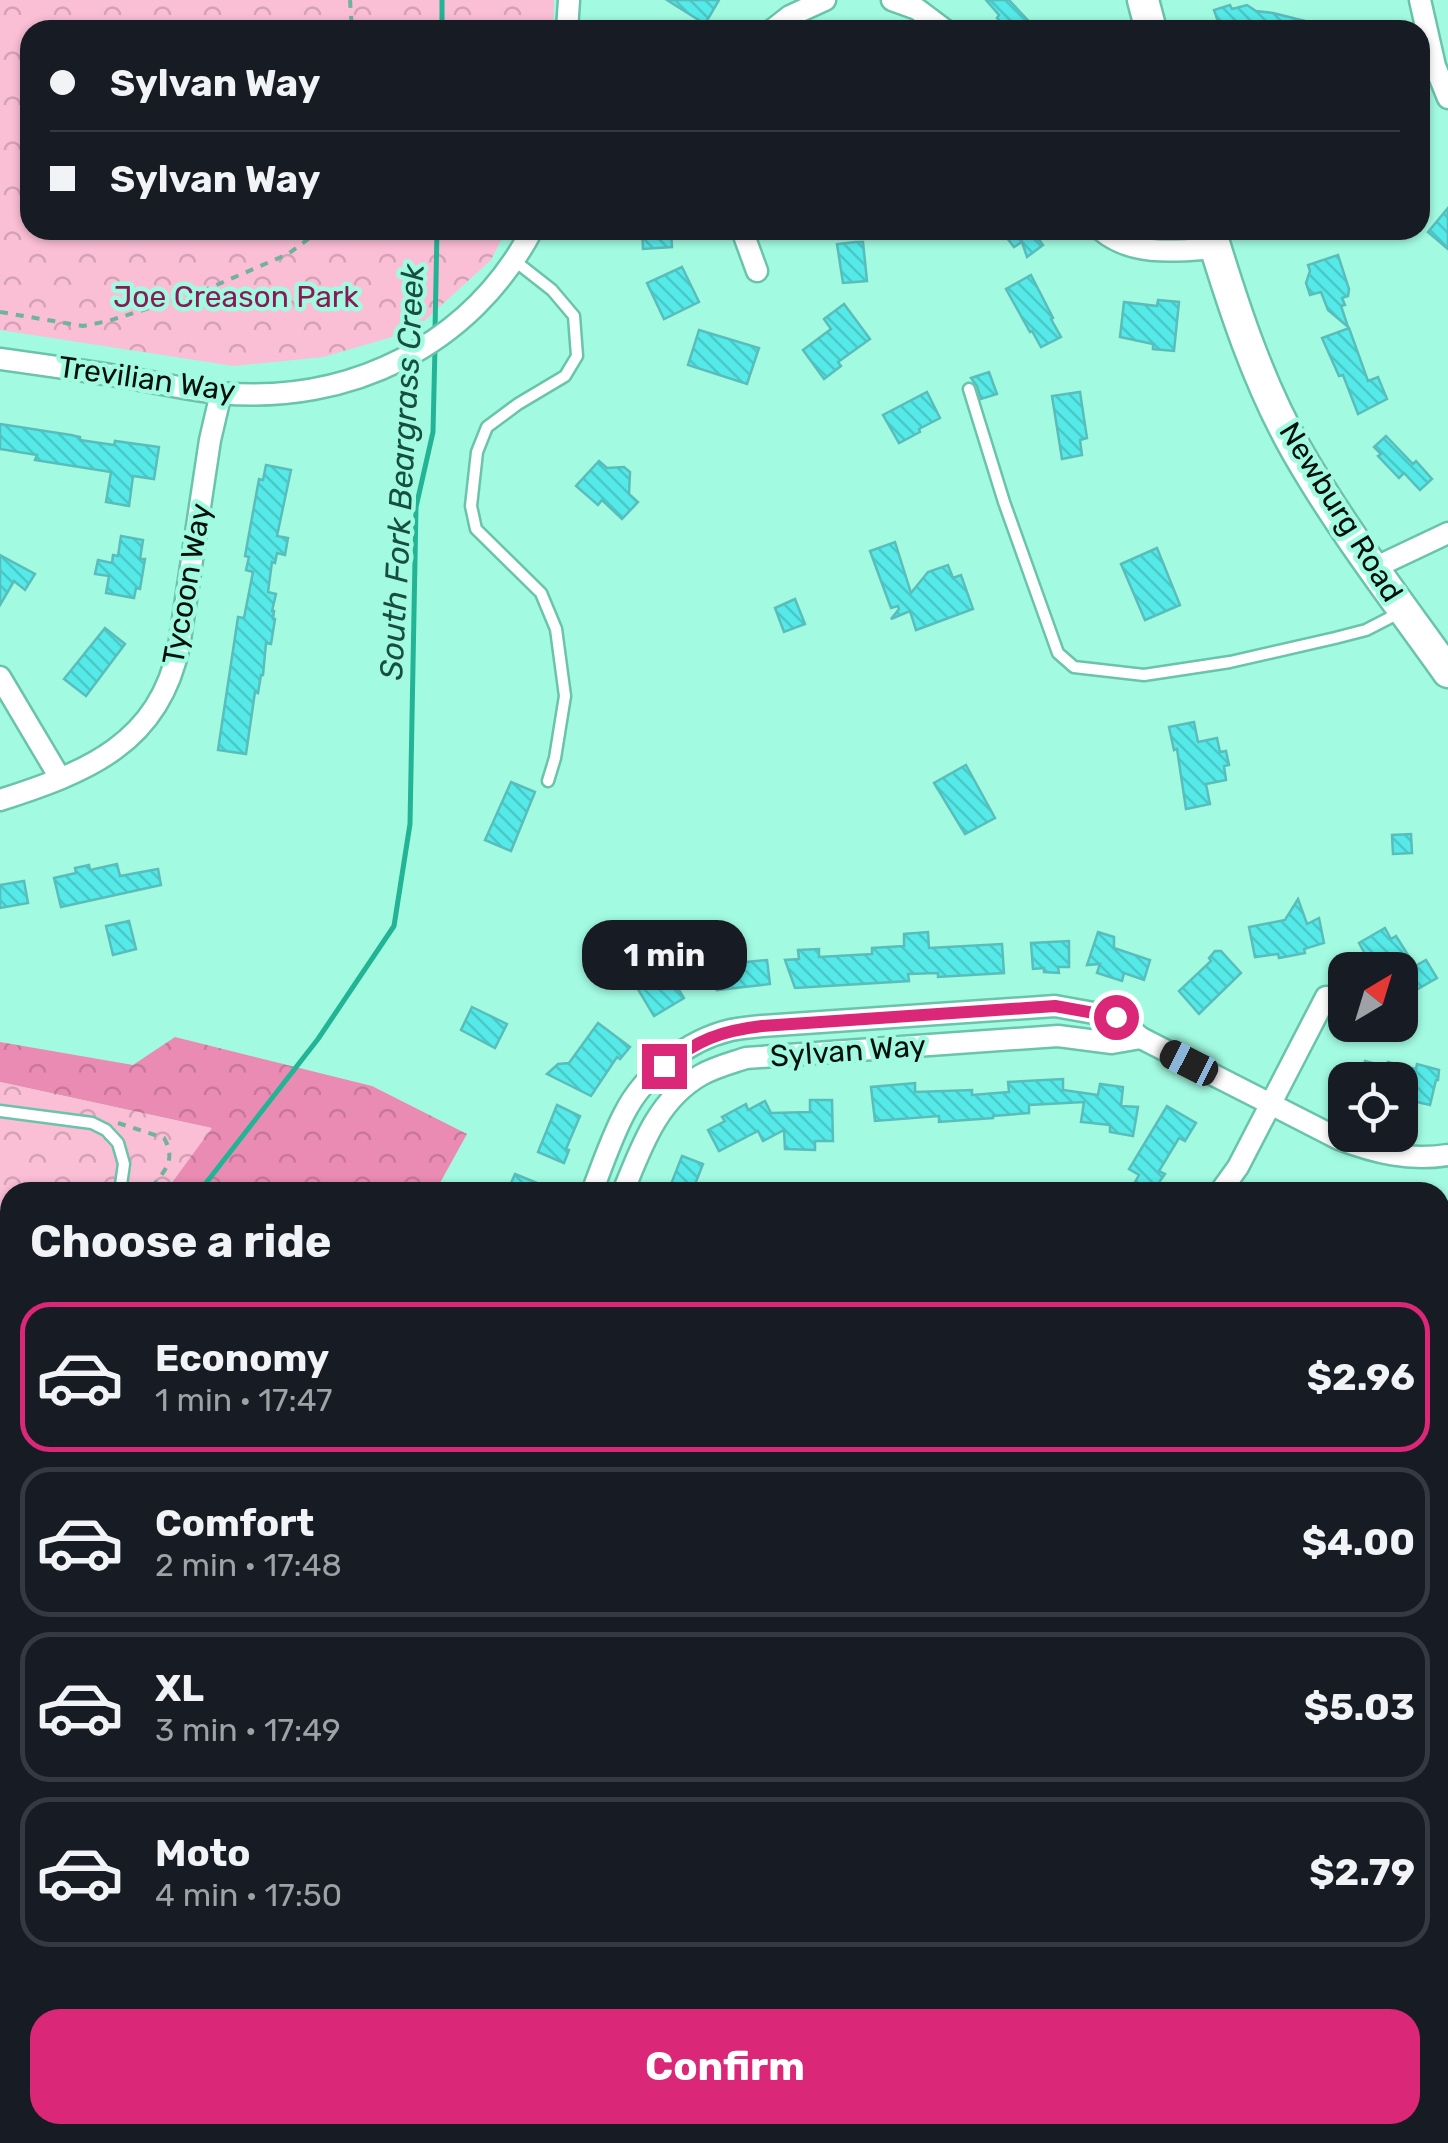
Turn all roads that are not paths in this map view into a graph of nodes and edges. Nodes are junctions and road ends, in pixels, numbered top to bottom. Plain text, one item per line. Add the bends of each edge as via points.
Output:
1 (825, 0) edge
2 (892, 0) edge
3 (785, 20) edge
4 (932, 20) edge
5 (1430, 47) edge
6 (1448, 98) edge
7 (527, 240) edge
8 (746, 240) edge
9 (1114, 240) edge
10 (1210, 240) edge
11 (1213, 240) edge
12 (515, 261) junction
13 (758, 271) dead end
14 (0, 359) edge
15 (969, 389) dead end
16 (222, 393) junction
17 (1448, 533) edge
18 (1374, 568) junction
19 (1404, 610) junction
20 (1448, 672) edge
21 (0, 678) edge
22 (60, 778) junction
23 (548, 782) dead end
24 (0, 800) edge
25 (1326, 996) dead end
26 (1017, 1010) junction
27 (1140, 1038) junction
28 (1018, 1039) junction
29 (1271, 1105) junction
30 (0, 1110) edge
31 (1448, 1154) edge
32 (121, 1182) edge
33 (596, 1182) edge
34 (627, 1182) edge
35 (1227, 1182) edge

1 - 3 street
2 - 4 street
5 - 6 street
7 - 12 street, Trevilian Way
8 - 13 street
9 - 10 street via 1172,251
11 - 18 main road, Newburg Road via 1264,383 1295,448
12 - 16 street, Trevilian Way via 432,343 376,371 314,388
12 - 23 lane via 574,316 578,356 564,376 487,427 471,506 476,529 542,593 556,629 565,696
14 - 16 street, Trevilian Way
15 - 19 lane via 1049,630 1058,653 1074,666 1144,675 1230,662 1366,630
16 - 22 street, Tycoon Way via 168,686 146,722 118,748
17 - 18 street
18 - 19 main road, Newburg Road
19 - 20 main road, Newburg Road
21 - 22 street
22 - 24 street, Tycoon Way
25 - 29 street
26 - 27 street, Sylvan Way via 1055,1006 1116,1017
26 - 28 street
26 - 33 street, Sylvan Way via 762,1026 694,1044 636,1094
27 - 28 street, Sylvan Way
27 - 29 street, Sylvan Way
28 - 34 street, Sylvan Way via 746,1058 712,1070 680,1089 652,1124
29 - 31 street, Sylvan Way via 1369,1150 1404,1157
29 - 35 street
30 - 32 lane via 106,1130 118,1143

